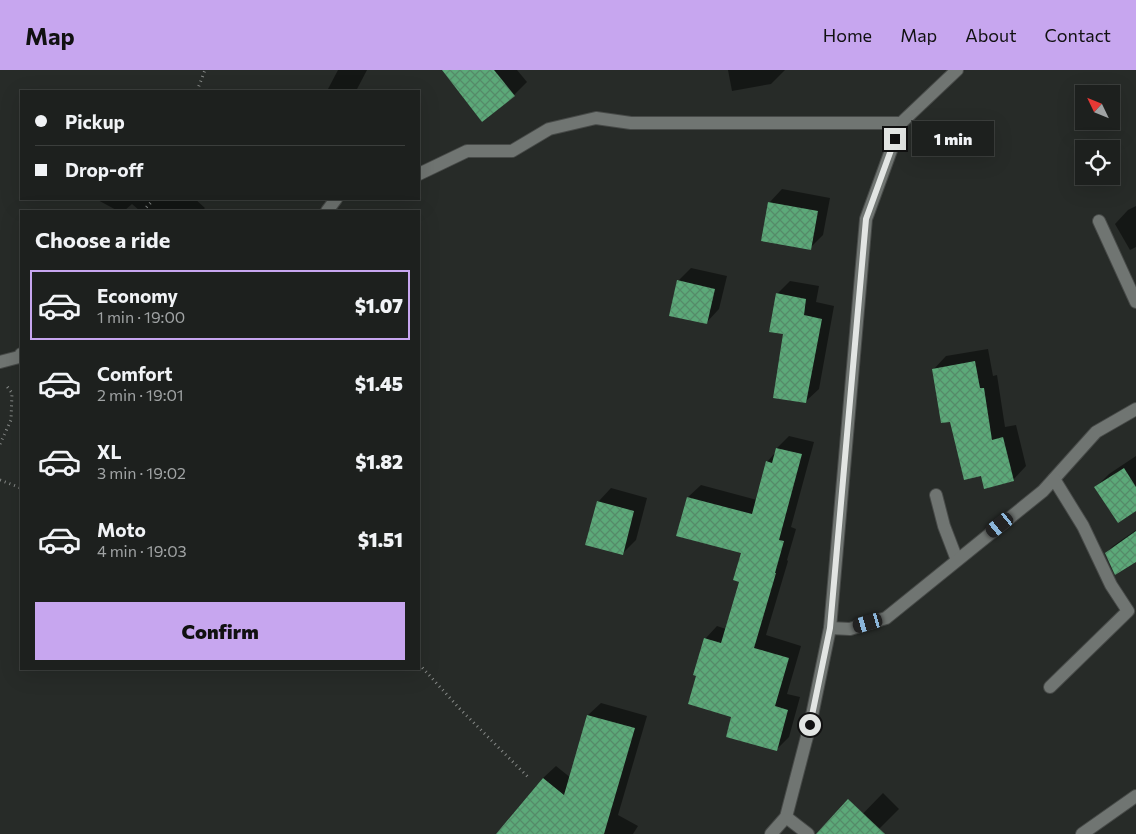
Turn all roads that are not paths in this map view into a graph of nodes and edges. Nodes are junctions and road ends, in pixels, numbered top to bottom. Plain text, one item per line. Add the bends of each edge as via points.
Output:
1 (957, 70) edge
2 (901, 123) junction
3 (420, 174) edge
4 (1099, 221) dead end
5 (1136, 302) edge
6 (20, 356) edge
7 (0, 362) edge
8 (1136, 409) edge
9 (1054, 479) junction
10 (936, 495) dead end
11 (957, 560) junction
12 (830, 628) junction
13 (1050, 687) dead end
14 (1136, 796) edge
15 (786, 817) junction
16 (771, 834) edge
17 (808, 834) edge
18 (1082, 834) edge

1 - 2 street
2 - 3 street via 631,123 596,118 549,129 512,151 467,152
2 - 12 street via 866,219
4 - 5 street
6 - 7 street
8 - 9 street via 1096,432
9 - 11 street
9 - 13 street via 1128,611
10 - 11 street
11 - 12 street via 886,618 850,628
12 - 15 street via 810,725
14 - 18 street
15 - 16 street
15 - 17 street

